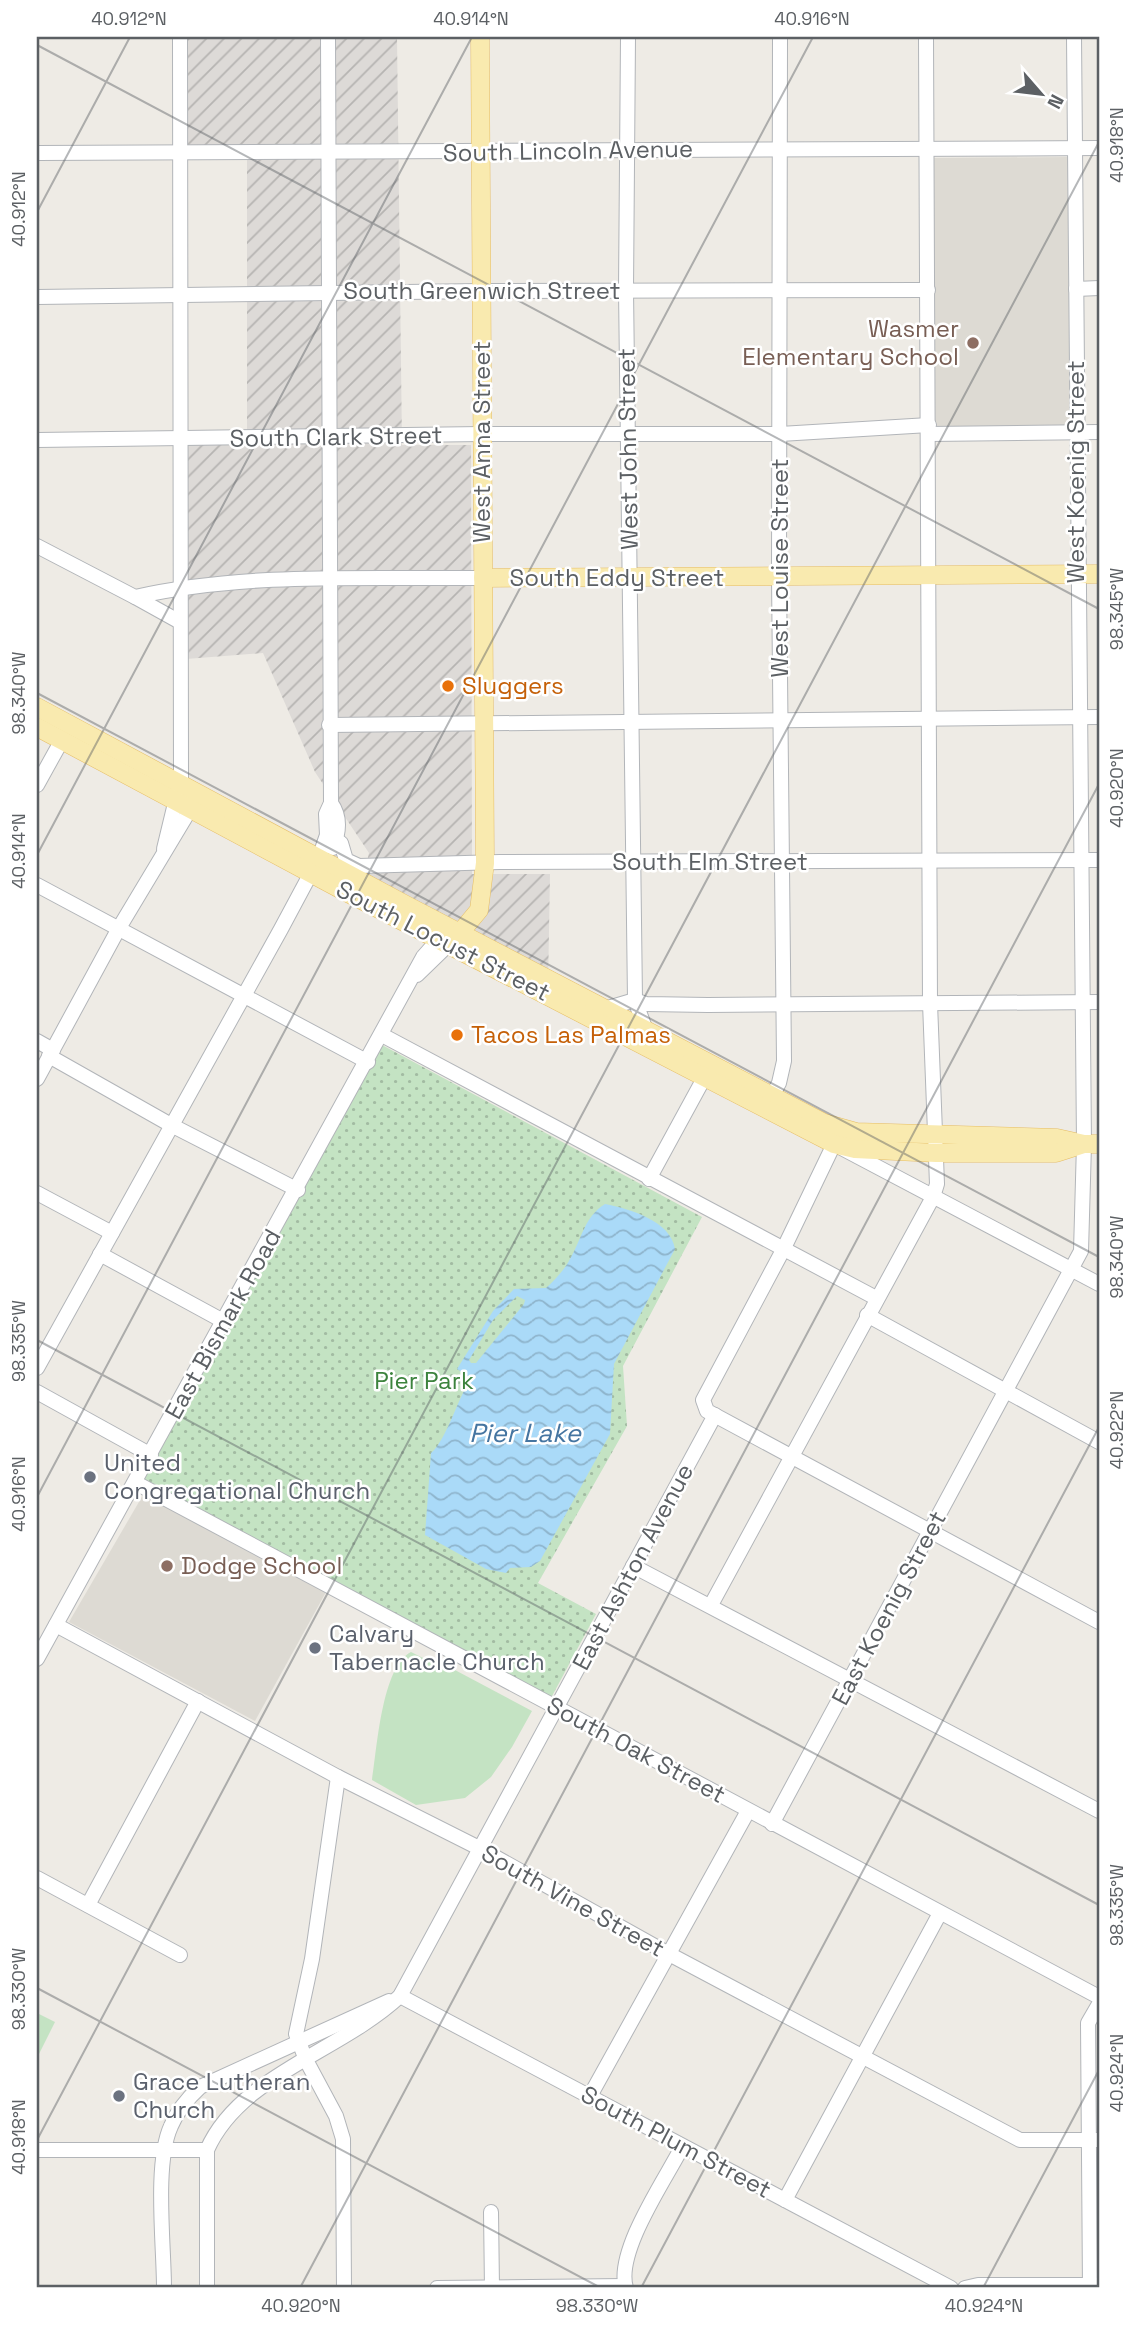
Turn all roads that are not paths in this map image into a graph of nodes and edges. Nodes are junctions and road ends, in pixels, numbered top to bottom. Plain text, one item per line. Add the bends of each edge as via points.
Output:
1 (180, 37) edge
2 (328, 37) edge
3 (480, 37) edge
4 (628, 37) edge
5 (780, 37) edge
6 (926, 37) edge
7 (1074, 37) edge
8 (927, 148) junction
9 (1099, 148) edge
10 (780, 149) junction
11 (1074, 149) junction
12 (627, 151) junction
13 (37, 153) edge
14 (329, 153) junction
15 (481, 153) junction
16 (178, 162) junction
17 (1099, 288) edge
18 (1076, 289) junction
19 (481, 290) junction
20 (626, 290) junction
21 (780, 290) junction
22 (928, 290) junction
23 (329, 292) junction
24 (179, 295) junction
25 (37, 297) edge
26 (929, 430) junction
27 (1076, 432) junction
28 (1099, 432) edge
29 (482, 434) junction
30 (628, 434) junction
31 (780, 434) junction
32 (329, 437) junction
33 (37, 440) edge
34 (179, 440) junction
35 (37, 546) edge
36 (1099, 574) edge
37 (1077, 575) junction
38 (930, 576) junction
39 (779, 577) junction
40 (483, 578) junction
41 (629, 578) junction
42 (328, 579) junction
43 (180, 587) junction
44 (135, 597) junction
45 (180, 622) junction
46 (37, 707) edge
47 (1099, 717) edge
48 (931, 718) junction
49 (1079, 718) junction
50 (780, 721) junction
51 (484, 722) junction
52 (632, 722) junction
53 (329, 725) junction
54 (37, 727) edge
55 (62, 740) junction
56 (37, 785) edge
57 (178, 792) junction
58 (331, 803) junction
59 (191, 808) junction
60 (336, 840) junction
61 (164, 850) junction
62 (1082, 860) junction
63 (1099, 860) edge
64 (930, 861) junction
65 (634, 862) junction
66 (782, 862) junction
67 (485, 863) junction
68 (315, 865) junction
69 (37, 885) edge
70 (119, 928) junction
71 (450, 936) junction
72 (246, 995) junction
73 (635, 1000) junction
74 (783, 1002) junction
75 (1083, 1002) junction
76 (1099, 1002) edge
77 (930, 1003) junction
78 (608, 1008) junction
79 (645, 1028) junction
80 (383, 1035) junction
81 (37, 1041) edge
82 (51, 1053) junction
83 (368, 1062) junction
84 (708, 1071) junction
85 (37, 1079) edge
86 (772, 1096) junction
87 (172, 1125) junction
88 (934, 1134) junction
89 (834, 1143) junction
90 (1092, 1144) edge
91 (936, 1153) junction
92 (649, 1179) junction
93 (298, 1190) junction
94 (37, 1193) edge
95 (933, 1197) junction
96 (112, 1233) junction
97 (783, 1250) junction
98 (100, 1254) junction
99 (1072, 1270) junction
100 (1099, 1284) edge
101 (876, 1298) junction
102 (867, 1315) junction
103 (225, 1322) junction
104 (41, 1349) edge
105 (37, 1368) edge
106 (37, 1392) edge
107 (1006, 1392) junction
108 (715, 1415) junction
109 (1099, 1442) edge
110 (151, 1455) junction
111 (790, 1457) junction
112 (136, 1483) junction
113 (930, 1531) junction
114 (633, 1566) junction
115 (711, 1605) junction
116 (1099, 1622) edge
117 (56, 1625) junction
118 (38, 1656) edge
119 (850, 1679) junction
120 (198, 1701) junction
121 (557, 1708) junction
122 (338, 1777) junction
123 (748, 1811) junction
124 (1099, 1811) edge
125 (772, 1824) junction
126 (481, 1849) junction
127 (37, 1878) edge
128 (88, 1905) junction
129 (940, 1913) junction
130 (669, 1954) junction
131 (180, 1955) dead end
132 (400, 1997) junction
133 (1099, 1997) edge
134 (1099, 2004) edge
135 (299, 2043) junction
136 (863, 2056) junction
137 (306, 2060) junction
138 (590, 2096) junction
139 (1094, 2140) edge
140 (682, 2147) junction
141 (37, 2150) edge
142 (163, 2150) junction
143 (207, 2150) junction
144 (785, 2200) junction
145 (492, 2212) dead end
146 (1093, 2286) edge
147 (626, 2287) edge
148 (1028, 2287) edge
149 (164, 2288) edge
150 (207, 2288) edge
151 (344, 2288) edge
152 (437, 2288) edge
153 (492, 2288) edge
154 (951, 2288) edge
155 (965, 2288) edge

1 - 16 street
2 - 14 street
3 - 15 main road, West Anna Street
4 - 12 street, West John Street
5 - 10 street, West Louise Street
6 - 8 street
7 - 11 street, West Koenig Street
8 - 10 street, South Lincoln Avenue
8 - 11 street, South Lincoln Avenue
8 - 22 street
9 - 11 street, South Lincoln Avenue
10 - 12 street, South Lincoln Avenue
10 - 21 street, West Louise Street
11 - 18 street, West Koenig Street
12 - 15 street, South Lincoln Avenue
12 - 20 street, West John Street
13 - 16 street, South Lincoln Avenue
14 - 15 street, South Lincoln Avenue
14 - 16 street, South Lincoln Avenue
14 - 23 street
15 - 19 main road, West Anna Street
16 - 24 street
17 - 18 street
18 - 27 street, West Koenig Street
19 - 20 street, South Greenwich Street
19 - 23 street, South Greenwich Street
19 - 29 main road, West Anna Street
20 - 21 street, South Greenwich Street
20 - 30 street, West John Street
21 - 22 street, South Greenwich Street
21 - 31 street, West Louise Street
22 - 26 street
23 - 24 street, South Greenwich Street
23 - 32 street
24 - 25 street, South Greenwich Street
24 - 34 street
26 - 27 street, South Clark Street
26 - 31 street, South Clark Street
26 - 38 street
27 - 28 street, South Clark Street
27 - 37 street, West Koenig Street
29 - 30 street, South Clark Street
29 - 32 street, South Clark Street
29 - 40 main road, West Anna Street
30 - 31 street, South Clark Street
30 - 41 street, West John Street
31 - 39 street, West Louise Street
32 - 34 street, South Clark Street
32 - 42 street
33 - 34 street, South Clark Street
34 - 43 street
35 - 44 street
36 - 37 main road, South Eddy Street
37 - 38 main road, South Eddy Street
37 - 49 street, West Koenig Street
38 - 39 main road, South Eddy Street
38 - 48 street
39 - 41 main road, South Eddy Street
39 - 50 street, West Louise Street
40 - 41 main road, South Eddy Street
40 - 42 street, South Eddy Street
40 - 51 main road, West Anna Street
41 - 52 street, West John Street
42 - 43 street, South Eddy Street
42 - 53 street
43 - 44 street, South Eddy Street
43 - 45 street
44 - 45 street
45 - 57 street
46 - 57 main road, South Locust Street
47 - 49 street
48 - 49 street
48 - 50 street
48 - 64 street
49 - 62 street, West Koenig Street
50 - 52 street
50 - 66 street, West Louise Street
51 - 52 street
51 - 53 street
51 - 67 main road, West Anna Street
52 - 65 street, West John Street
53 - 58 street
54 - 55 main road, South Locust Street
55 - 56 street
55 - 57 main road, South Locust Street
57 - 59 main road, South Locust Street
57 - 61 street
57 - 68 main road, South Locust Street
58 - 60 street via 338,813
58 - 68 street via 326,814 327,835
59 - 61 street
59 - 68 main road, South Locust Street
60 - 67 street, South Elm Street via 346,860 359,866
60 - 68 street
61 - 70 street
62 - 63 street, South Elm Street
62 - 64 street, South Elm Street
62 - 75 street, West Koenig Street
64 - 66 street, South Elm Street
64 - 77 street
65 - 66 street, South Elm Street
65 - 67 street, South Elm Street
65 - 73 street, West John Street
66 - 74 street, West Louise Street
67 - 71 main road, West Anna Street via 479,910
68 - 71 main road, South Locust Street
68 - 72 street
69 - 70 street
70 - 72 street
70 - 82 street
71 - 78 main road, South Locust Street
71 - 80 street, East Bismark Road via 424,957
71 - 84 main road, South Locust Street
72 - 83 street
72 - 87 street
73 - 74 street via 650,1004
73 - 78 street
73 - 79 street, West John Street
74 - 77 street
74 - 86 street, West Louise Street via 784,1061
75 - 76 street
75 - 77 street
75 - 90 street, West Koenig Street
77 - 88 street
78 - 79 main road, South Locust Street
79 - 84 main road, South Locust Street
80 - 83 street, East Bismark Road
80 - 92 street
81 - 82 street
82 - 85 street
82 - 87 street
83 - 93 street, East Bismark Road
84 - 86 main road, South Locust Street
84 - 89 main road, South Locust Street
84 - 92 street
86 - 88 main road, South Locust Street via 856,1132
87 - 93 street
87 - 96 street
88 - 90 main road, South Locust Street via 1057,1138
88 - 91 street
89 - 91 main road, South Locust Street via 855,1149
89 - 95 street
89 - 97 street
90 - 91 main road, South Locust Street via 1056,1153
90 - 99 street, West Koenig Street via 1082,1251
91 - 95 street
92 - 97 street
93 - 103 street, East Bismark Road
94 - 96 street
95 - 99 street
95 - 101 street
96 - 98 street
97 - 101 street
97 - 108 street via 703,1400 707,1411
98 - 103 street
98 - 104 street
99 - 100 street
99 - 107 street, West Koenig Street
101 - 102 street
102 - 107 street
102 - 111 street
103 - 110 street, East Bismark Road
104 - 105 street
106 - 110 street
107 - 109 street
107 - 113 street, East Koenig Street
108 - 111 street
108 - 114 street, East Ashton Avenue
110 - 112 street, East Bismark Road
111 - 113 street
111 - 115 street
112 - 117 street, East Bismark Road
112 - 121 street, South Oak Street
113 - 116 street
113 - 119 street, East Koenig Street
114 - 115 street
114 - 121 street, East Ashton Avenue
115 - 119 street
117 - 118 street, East Bismark Road
117 - 120 street, South Vine Street
119 - 124 street
119 - 125 street, East Koenig Street
120 - 122 street, South Vine Street
120 - 128 street
121 - 123 street, South Oak Street
121 - 126 street, East Ashton Avenue
122 - 126 street, South Vine Street
122 - 135 street via 312,1959 296,2034
123 - 125 street, South Oak Street
123 - 130 street
125 - 129 street, South Oak Street
126 - 130 street, South Vine Street
126 - 132 street, East Ashton Avenue
127 - 128 street
128 - 131 street
129 - 133 street, South Oak Street
129 - 136 street
130 - 136 street, South Vine Street
130 - 138 street
132 - 135 street
132 - 137 street, East Ashton Avenue via 374,2020
132 - 138 street, South Plum Street
134 - 139 street via 1088,2023
135 - 137 street
135 - 142 street via 200,2087 171,2125
136 - 139 street, South Vine Street via 1020,2140
136 - 144 street
137 - 143 street, East Ashton Avenue via 276,2075 230,2112
137 - 151 street via 343,2139
138 - 140 street, South Plum Street
139 - 146 street
140 - 144 street, South Plum Street
140 - 147 street via 629,2250 623,2275
141 - 142 street
142 - 143 street
142 - 149 street
143 - 150 street
144 - 154 street, South Plum Street
145 - 153 street
146 - 148 street
147 - 153 street
148 - 155 street
152 - 153 street

